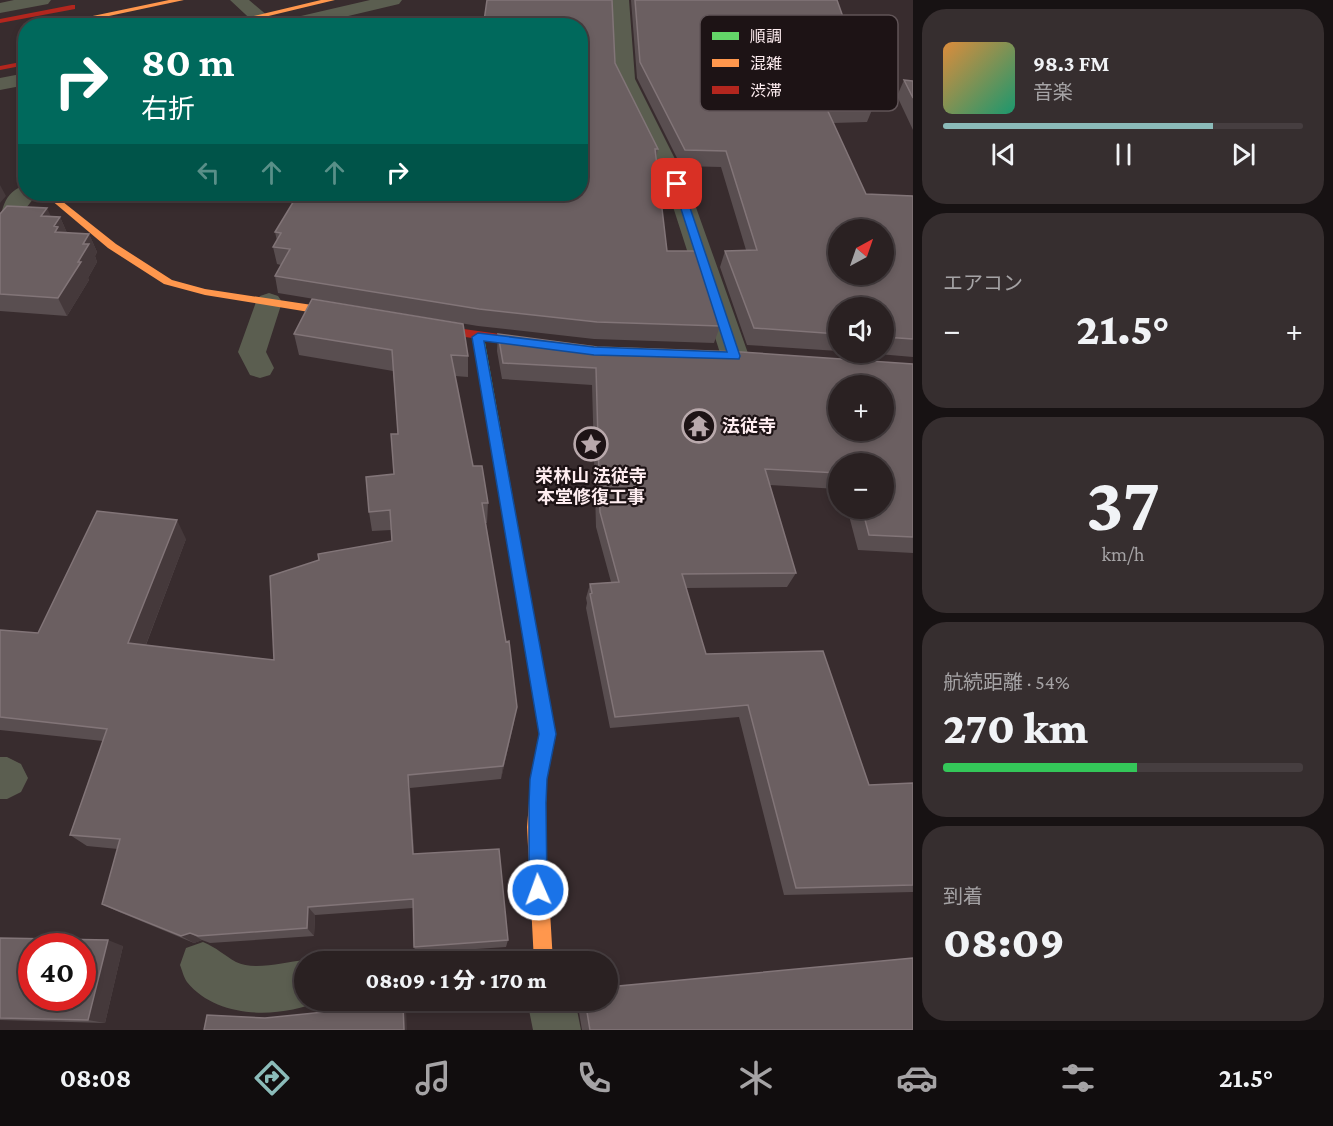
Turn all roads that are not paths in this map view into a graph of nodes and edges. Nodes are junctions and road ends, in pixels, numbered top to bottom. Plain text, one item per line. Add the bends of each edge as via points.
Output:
1 (42, 0) edge
2 (109, 0) edge
3 (180, 0) edge
4 (240, 0) edge
5 (331, 0) edge
6 (393, 0) edge
7 (620, 0) edge
8 (5, 16) edge
9 (89, 18) edge
10 (250, 18) edge
11 (260, 18) edge
12 (315, 18) edge
13 (18, 31) edge
14 (0, 34) edge
15 (18, 65) edge
16 (0, 68) edge
17 (18, 81) edge
18 (0, 84) edge
19 (0, 184) edge
20 (18, 185) edge
21 (19, 201) edge
22 (57, 201) edge
23 (0, 225) edge
24 (269, 302) junction
25 (371, 318) edge
26 (405, 324) edge
27 (478, 337) junction
28 (559, 346) edge
29 (735, 356) edge
30 (260, 368) dead end
31 (543, 951) edge
32 (203, 965) dead end
33 (294, 985) edge
34 (553, 1011) edge
35 (557, 1030) edge

1 - 8 street
2 - 8 main road
3 - 9 main road
4 - 11 street
5 - 10 main road
6 - 12 street
7 - 29 street via 625,79 677,184
13 - 14 main road
15 - 16 main road
17 - 18 street
19 - 20 street
21 - 23 street
22 - 24 main road via 112,246 168,282
24 - 25 main road
24 - 30 street via 252,352
26 - 27 main road
27 - 28 main road
27 - 31 main road via 548,734 539,779 536,827
32 - 33 street via 228,986 256,989
34 - 35 street

